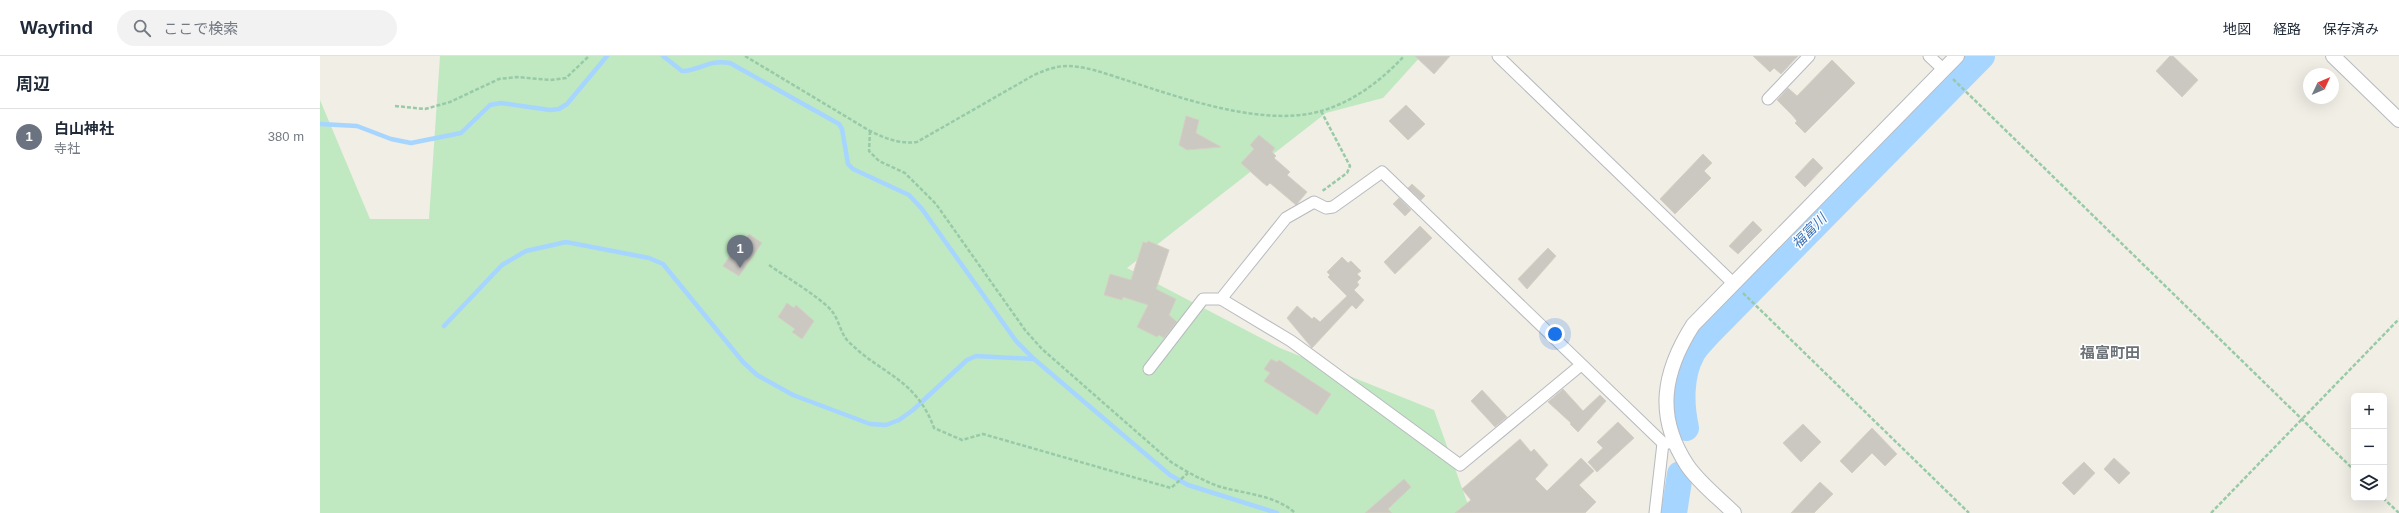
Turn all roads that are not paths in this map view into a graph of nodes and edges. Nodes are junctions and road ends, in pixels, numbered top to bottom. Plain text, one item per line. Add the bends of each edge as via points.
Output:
1 (1498, 56) edge
2 (1809, 56) edge
3 (1929, 56) edge
4 (1957, 56) edge
5 (2333, 56) edge
6 (1947, 73) junction
7 (1768, 99) dead end
8 (2399, 120) edge
9 (1738, 288) junction
10 (1221, 299) junction
11 (1581, 365) junction
12 (1149, 369) dead end
13 (1668, 443) junction
14 (1655, 513) edge
15 (1734, 513) edge

1 - 9 street
2 - 7 street
3 - 6 street
4 - 6 street
5 - 8 street
6 - 9 street
9 - 13 street via 1693,325 1678,349 1669,372 1666,407
10 - 11 street via 1291,341 1460,465
10 - 11 street via 1286,218 1314,202 1326,208 1333,208 1382,172
10 - 12 street via 1203,299
11 - 13 street
13 - 14 street
13 - 15 street

